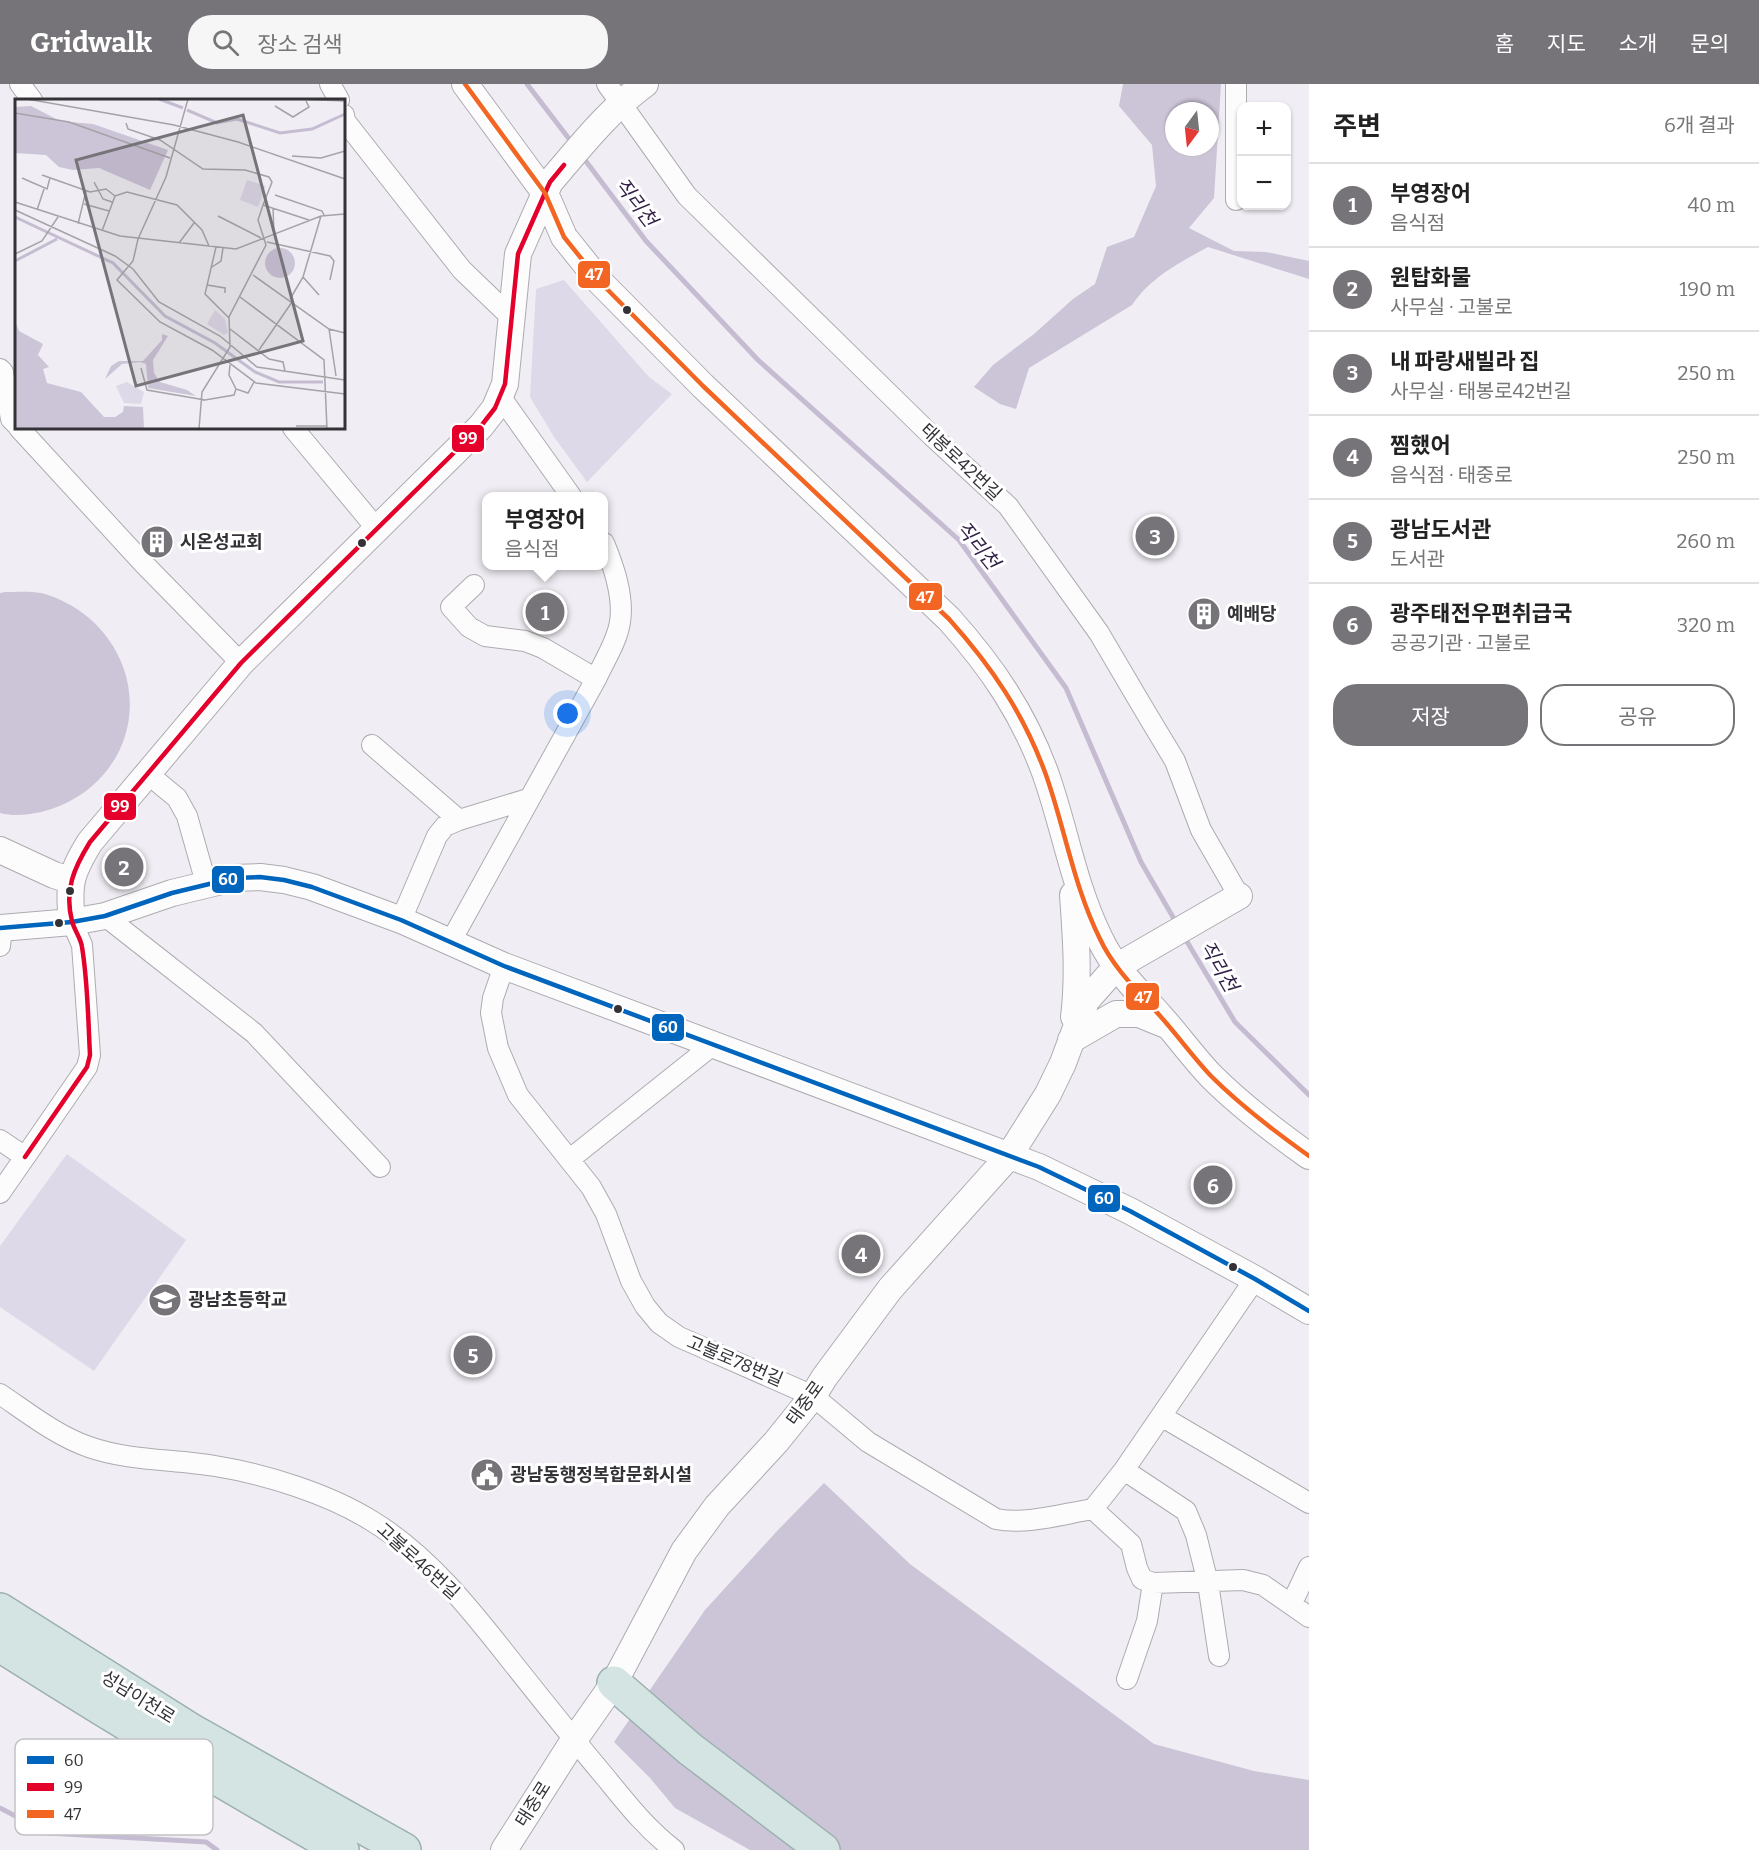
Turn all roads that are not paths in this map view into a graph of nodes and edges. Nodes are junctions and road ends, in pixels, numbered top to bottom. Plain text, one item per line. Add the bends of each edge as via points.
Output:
1 (20, 84) edge
2 (330, 84) edge
3 (465, 84) edge
4 (645, 84) edge
5 (1236, 84) edge
6 (31, 99) edge
7 (339, 99) edge
8 (611, 101) edge
9 (345, 121) edge
10 (547, 187) junction
11 (1236, 201) dead end
12 (512, 318) junction
13 (0, 369) edge
14 (11, 387) edge
15 (500, 396) junction
16 (12, 426) edge
17 (294, 429) edge
18 (568, 492) edge
19 (376, 529) junction
20 (608, 557) edge
21 (474, 585) dead end
22 (241, 663) junction
23 (596, 679) junction
24 (372, 745) dead end
25 (148, 774) junction
26 (528, 799) junction
27 (459, 820) junction
28 (0, 850) edge
29 (1070, 856) junction
30 (70, 880) junction
31 (206, 883) junction
32 (1229, 902) joint
33 (105, 916) junction
34 (401, 920) junction
35 (72, 922) junction
36 (1, 934) edge
37 (451, 941) junction
38 (504, 966) junction
39 (1116, 967) junction
40 (1170, 1027) junction
41 (1071, 1040) junction
42 (714, 1044) junction
43 (0, 1140) edge
44 (1009, 1156) junction
45 (1309, 1156) edge
46 (25, 1157) junction
47 (570, 1159) junction
48 (380, 1167) dead end
49 (0, 1193) edge
50 (1255, 1279) junction
51 (1309, 1311) edge
52 (0, 1394) edge
53 (813, 1396) junction
54 (1161, 1416) junction
55 (1124, 1470) junction
56 (1309, 1503) edge
57 (1094, 1509) junction
58 (1308, 1570) edge
59 (1153, 1583) junction
60 (1208, 1583) junction
61 (1292, 1603) junction
62 (0, 1610) edge
63 (1309, 1617) edge
64 (0, 1645) edge
65 (1219, 1656) dead end
66 (1127, 1679) dead end
67 (614, 1683) junction
68 (151, 1739) edge
69 (206, 1739) edge
70 (574, 1740) junction
71 (213, 1743) edge
72 (213, 1776) edge
73 (342, 1850) edge
74 (404, 1850) edge
75 (504, 1850) edge
76 (674, 1850) edge
77 (823, 1850) edge

1 - 6 street
2 - 7 street
3 - 10 street
4 - 8 street
5 - 11 street
8 - 10 street
8 - 32 street, 태봉로42번길 via 687,196 1008,506 1099,633 1175,761
9 - 12 street via 462,270
10 - 12 street via 518,254
10 - 29 street via 564,237 608,290 977,650 999,680 1035,746
12 - 15 street via 505,384
13 - 14 street
14 - 16 street
15 - 18 street
15 - 19 street via 481,426
16 - 22 street
17 - 19 street
19 - 22 street
20 - 23 street via 617,581 621,622
21 - 23 street via 451,607 469,627 485,636 525,641 543,648
22 - 25 street
23 - 26 street
24 - 27 street
25 - 30 street via 90,842
25 - 31 street via 177,798 187,816
26 - 27 street
26 - 37 street
27 - 34 street via 437,836
28 - 30 street
29 - 39 street via 1087,912
29 - 41 street via 1077,946
30 - 35 street
31 - 33 street
31 - 34 street via 234,878 284,879
32 - 39 street, 태중로
33 - 35 street
33 - 48 street via 254,1033
34 - 37 street
35 - 36 street
35 - 46 street via 82,945 90,1055 87,1067
37 - 38 street
38 - 42 street
38 - 47 street, 고불로78번길 via 491,1013 498,1048 518,1095
39 - 40 street
39 - 41 street, 태중로 via 1086,1001
40 - 41 street via 1139,1014 1116,1014
40 - 45 street via 1210,1075 1246,1109
41 - 44 street, 태중로 via 1048,1094
42 - 44 street
42 - 47 street
43 - 46 street
44 - 50 street via 1130,1211
44 - 53 street, 태중로 via 890,1289
46 - 49 street
47 - 53 street, 고불로78번길 via 606,1214 631,1281 659,1323 679,1337
50 - 51 street
50 - 54 street
52 - 70 street, 고불로46번길 via 89,1447 242,1472 305,1490 370,1520 394,1535 474,1614
53 - 57 street, 고불로78번길 via 868,1442 996,1519 1010,1522
53 - 67 street, 태중로 via 717,1506 684,1551
54 - 55 street
54 - 56 street
55 - 57 street
55 - 60 street via 1186,1511
57 - 59 street via 1131,1544 1142,1579
58 - 61 street
59 - 60 street
59 - 66 street via 1147,1622
60 - 61 street via 1243,1580 1263,1585
60 - 65 street
61 - 63 street
62 - 69 highway, 성남이천로
64 - 68 highway, 성남이천로
67 - 70 street, 태중로
67 - 77 highway via 690,1749
70 - 75 street, 태중로
70 - 76 street, 고불로46번길 via 652,1833
71 - 74 highway, 성남이천로
72 - 73 highway, 성남이천로

